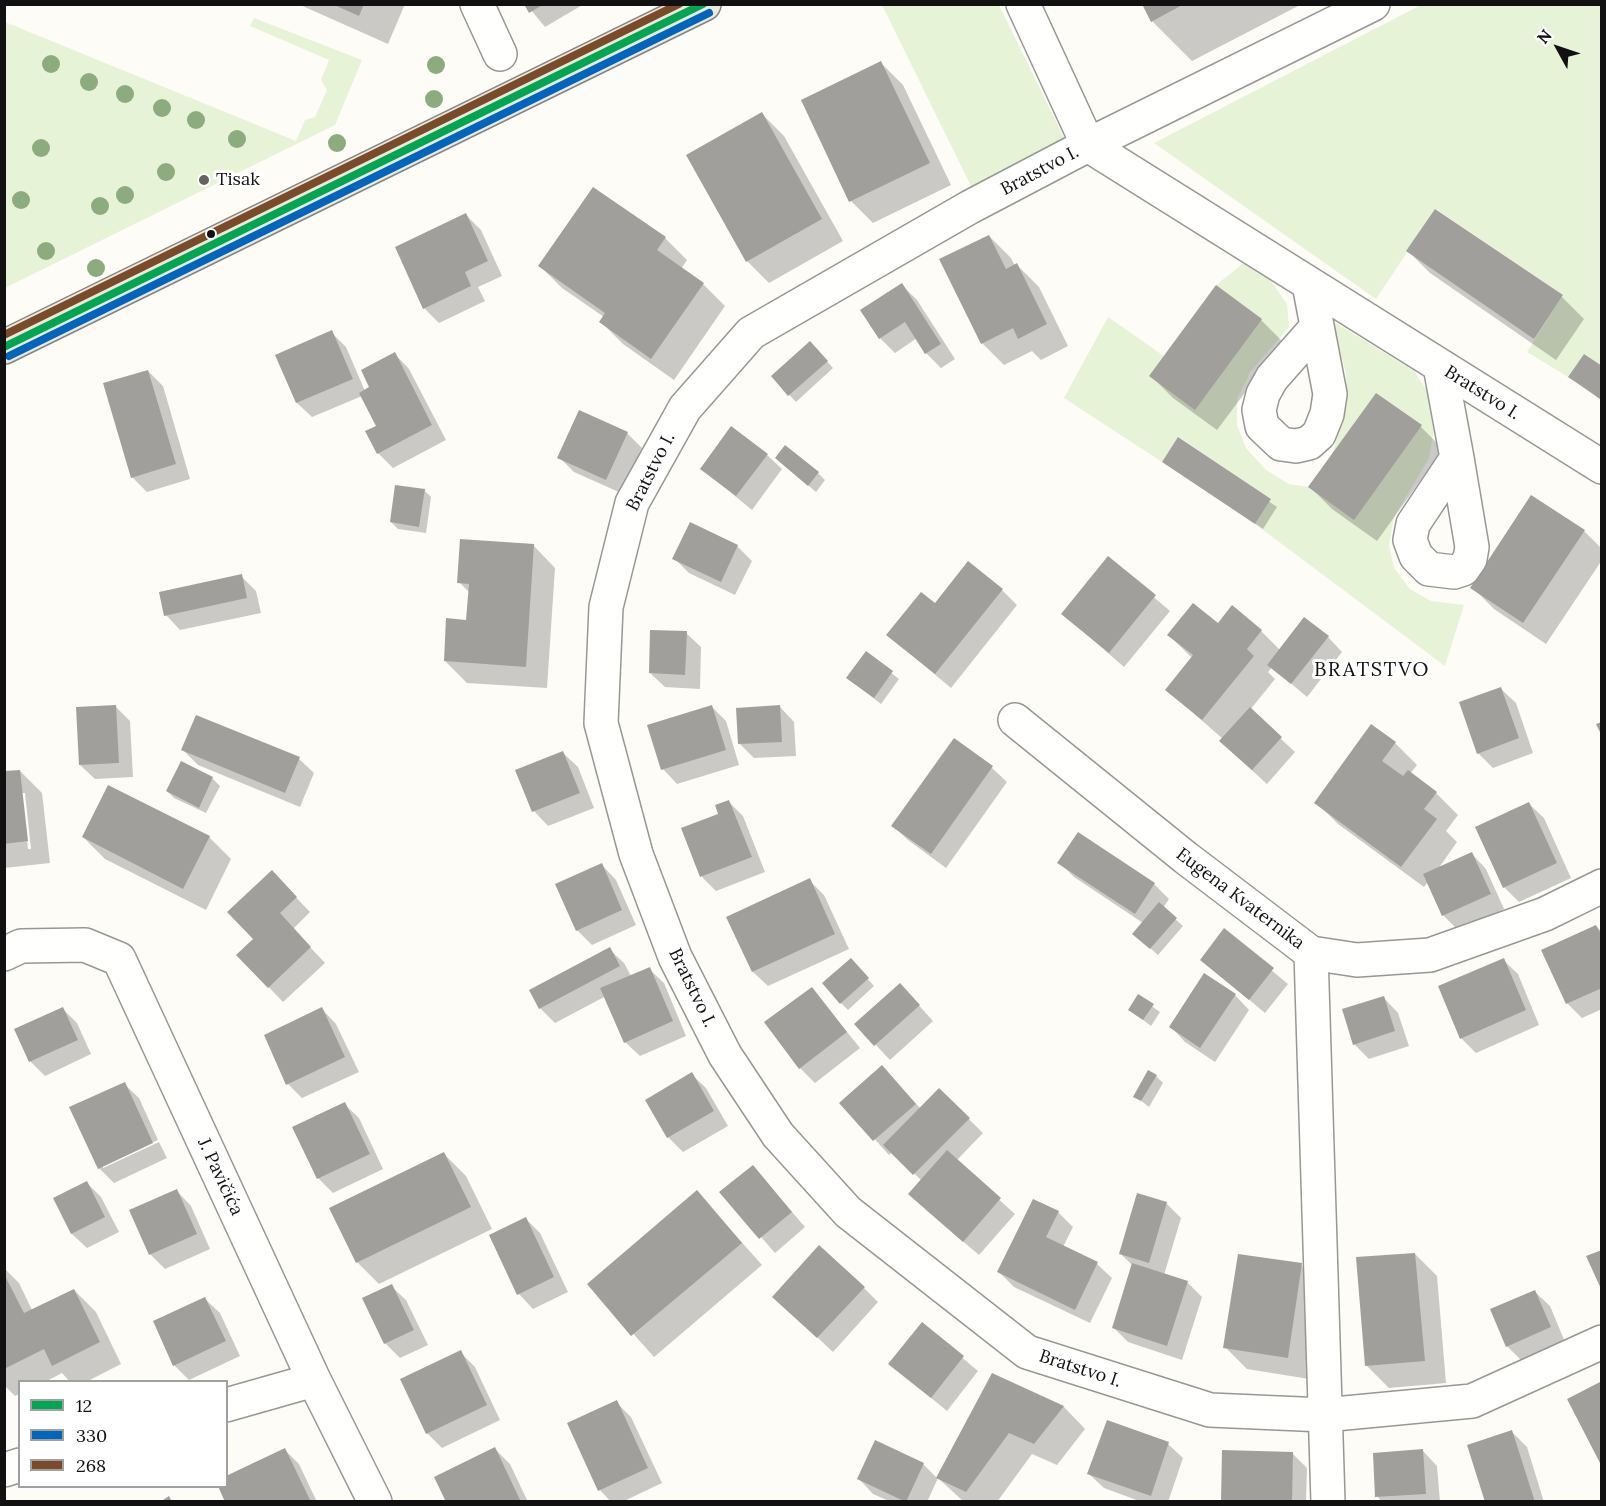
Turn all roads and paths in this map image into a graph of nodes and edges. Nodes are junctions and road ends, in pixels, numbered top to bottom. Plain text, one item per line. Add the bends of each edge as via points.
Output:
1 (477, 4) edge
2 (704, 4) edge
3 (1023, 4) edge
4 (1373, 4) edge
5 (501, 54) dead end
6 (1088, 145) junction
7 (1309, 284) junction
8 (1317, 327) dead end
9 (4, 347) edge
10 (1440, 366) junction
11 (1457, 458) dead end
12 (1602, 468) edge
13 (1015, 720) dead end
14 (1602, 886) edge
15 (1311, 953) junction
16 (4, 954) edge
17 (1602, 1342) edge
18 (314, 1380) junction
19 (228, 1404) edge
20 (1324, 1415) junction
21 (375, 1502) edge
22 (1328, 1502) edge

1 - 5 street
2 - 9 main road
3 - 6 street, Bratstvo I.
4 - 6 street, Bratstvo I.
6 - 7 street, Bratstvo I.
6 - 20 street, Bratstvo I. via 970,207 751,333 685,408 632,503 606,607 601,723 636,854 680,967 725,1055 778,1135 848,1212 1027,1352 1210,1410
7 - 8 street
7 - 10 street, Bratstvo I.
10 - 11 street
10 - 12 street, Bratstvo I.
13 - 15 street, Eugena Kvaternika
14 - 15 street, Eugena Kvaternika via 1545,914 1430,955 1357,960
15 - 20 street
16 - 18 street, J. Pavičića via 21,946 85,945 119,959
17 - 20 street, Bratstvo I. via 1472,1401
18 - 19 street
18 - 21 street, J. Pavičića
20 - 22 street

